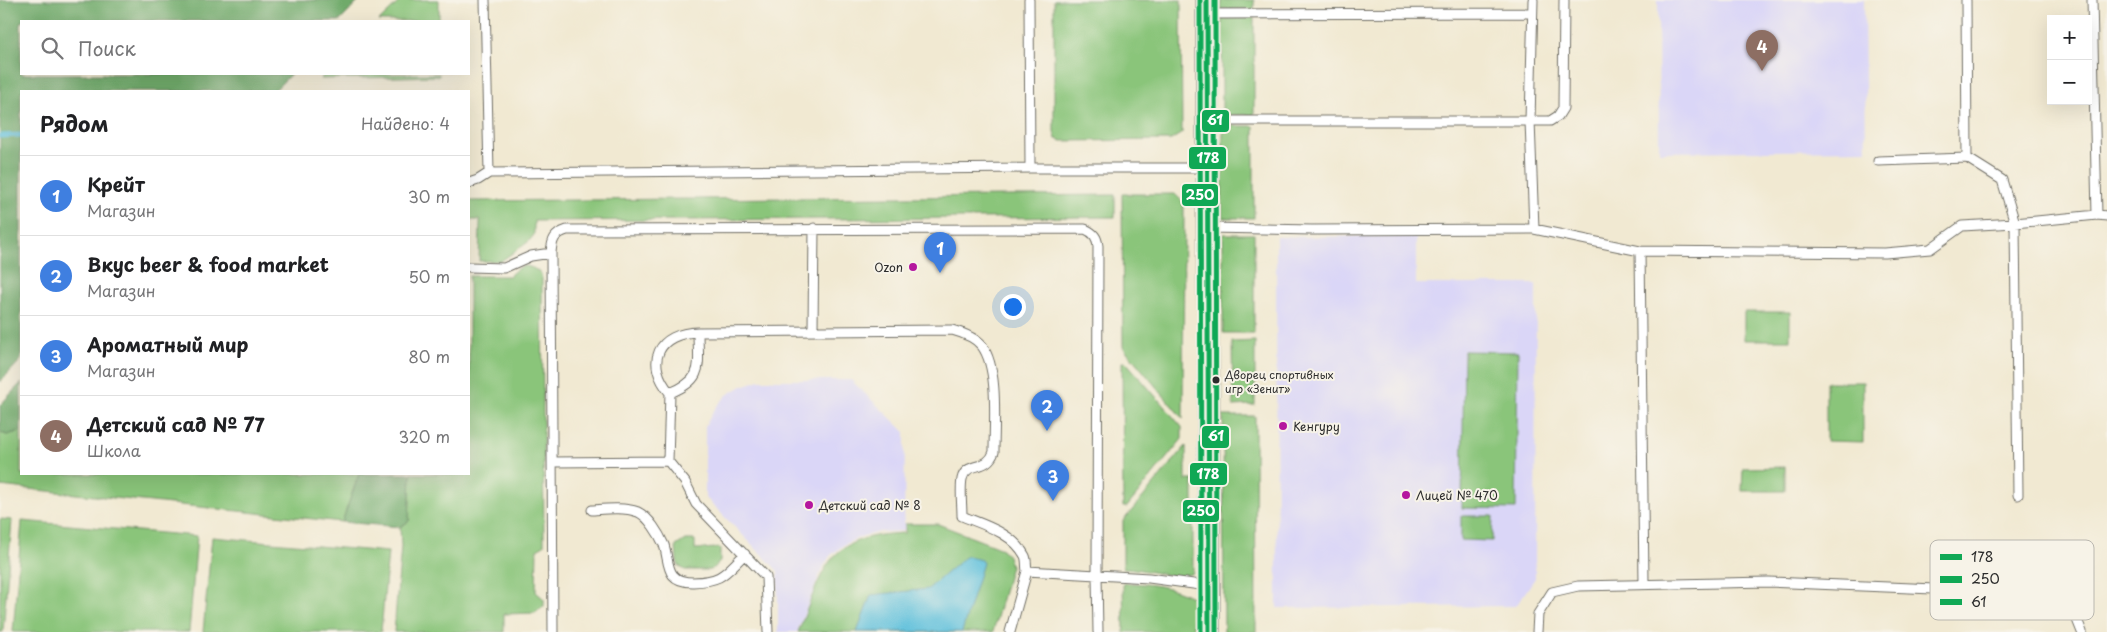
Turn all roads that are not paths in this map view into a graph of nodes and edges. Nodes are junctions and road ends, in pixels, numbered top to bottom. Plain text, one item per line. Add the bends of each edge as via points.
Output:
1 (485, 0) edge
2 (1029, 0) edge
3 (1532, 0) edge
4 (1564, 0) edge
5 (1966, 0) edge
6 (2092, 0) edge
7 (1207, 7) edge
8 (1532, 13) junction
9 (1207, 121) junction
10 (1530, 121) junction
11 (1966, 158) junction
12 (1878, 161) dead end
13 (1030, 168) junction
14 (1207, 168) junction
15 (489, 173) junction
16 (470, 183) edge
17 (2097, 215) junction
18 (2107, 216) edge
19 (2015, 223) junction
20 (814, 228) junction
21 (1208, 228) junction
22 (1534, 229) junction
23 (1640, 251) junction
24 (551, 253) junction
25 (470, 268) edge
26 (814, 330) junction
27 (698, 332) junction
28 (670, 393) junction
29 (668, 461) junction
30 (553, 462) junction
31 (2018, 495) dead end
32 (592, 510) dead end
33 (745, 554) junction
34 (1027, 572) junction
35 (1098, 574) junction
36 (1644, 584) junction
37 (1209, 586) junction
38 (1930, 589) edge
39 (2077, 620) edge
40 (553, 632) edge
41 (768, 632) edge
42 (1010, 632) edge
43 (1098, 632) edge
44 (1209, 632) edge
45 (1537, 632) edge
46 (2082, 632) edge

1 - 15 lane
2 - 13 lane
3 - 8 lane
4 - 10 lane via 1563,108 1550,121
5 - 11 lane
6 - 17 lane
7 - 8 lane
7 - 9 street
8 - 10 lane
9 - 10 lane
9 - 14 street
10 - 22 lane
11 - 12 lane
11 - 19 lane via 2002,180
13 - 14 lane
13 - 15 lane
14 - 21 street
15 - 16 lane
17 - 18 lane
17 - 19 lane
19 - 23 lane via 1962,226 1930,249 1885,253
19 - 31 lane
20 - 24 lane via 567,230 557,233 551,242
20 - 26 lane
20 - 35 lane via 1084,229 1092,232 1098,246
21 - 22 lane
21 - 37 street
22 - 23 lane
23 - 36 lane
24 - 25 lane via 531,256 504,268
24 - 30 lane
26 - 27 lane
26 - 34 lane via 952,330 968,334 981,345 993,374 994,452 992,460 967,470 962,478 962,516 1000,532 1013,542 1025,557
27 - 28 lane via 698,369 694,380
27 - 28 lane via 672,337 663,344 658,356 658,373
28 - 29 lane
29 - 30 lane
29 - 33 lane via 696,504
30 - 40 lane
32 - 33 lane via 638,512 658,533 669,569 675,578 684,582 716,580
33 - 41 lane via 766,577
34 - 35 lane
34 - 42 lane
35 - 37 lane
35 - 43 lane
36 - 38 lane via 1769,582
36 - 45 lane via 1578,586 1552,592 1538,614
37 - 44 street
39 - 46 lane

